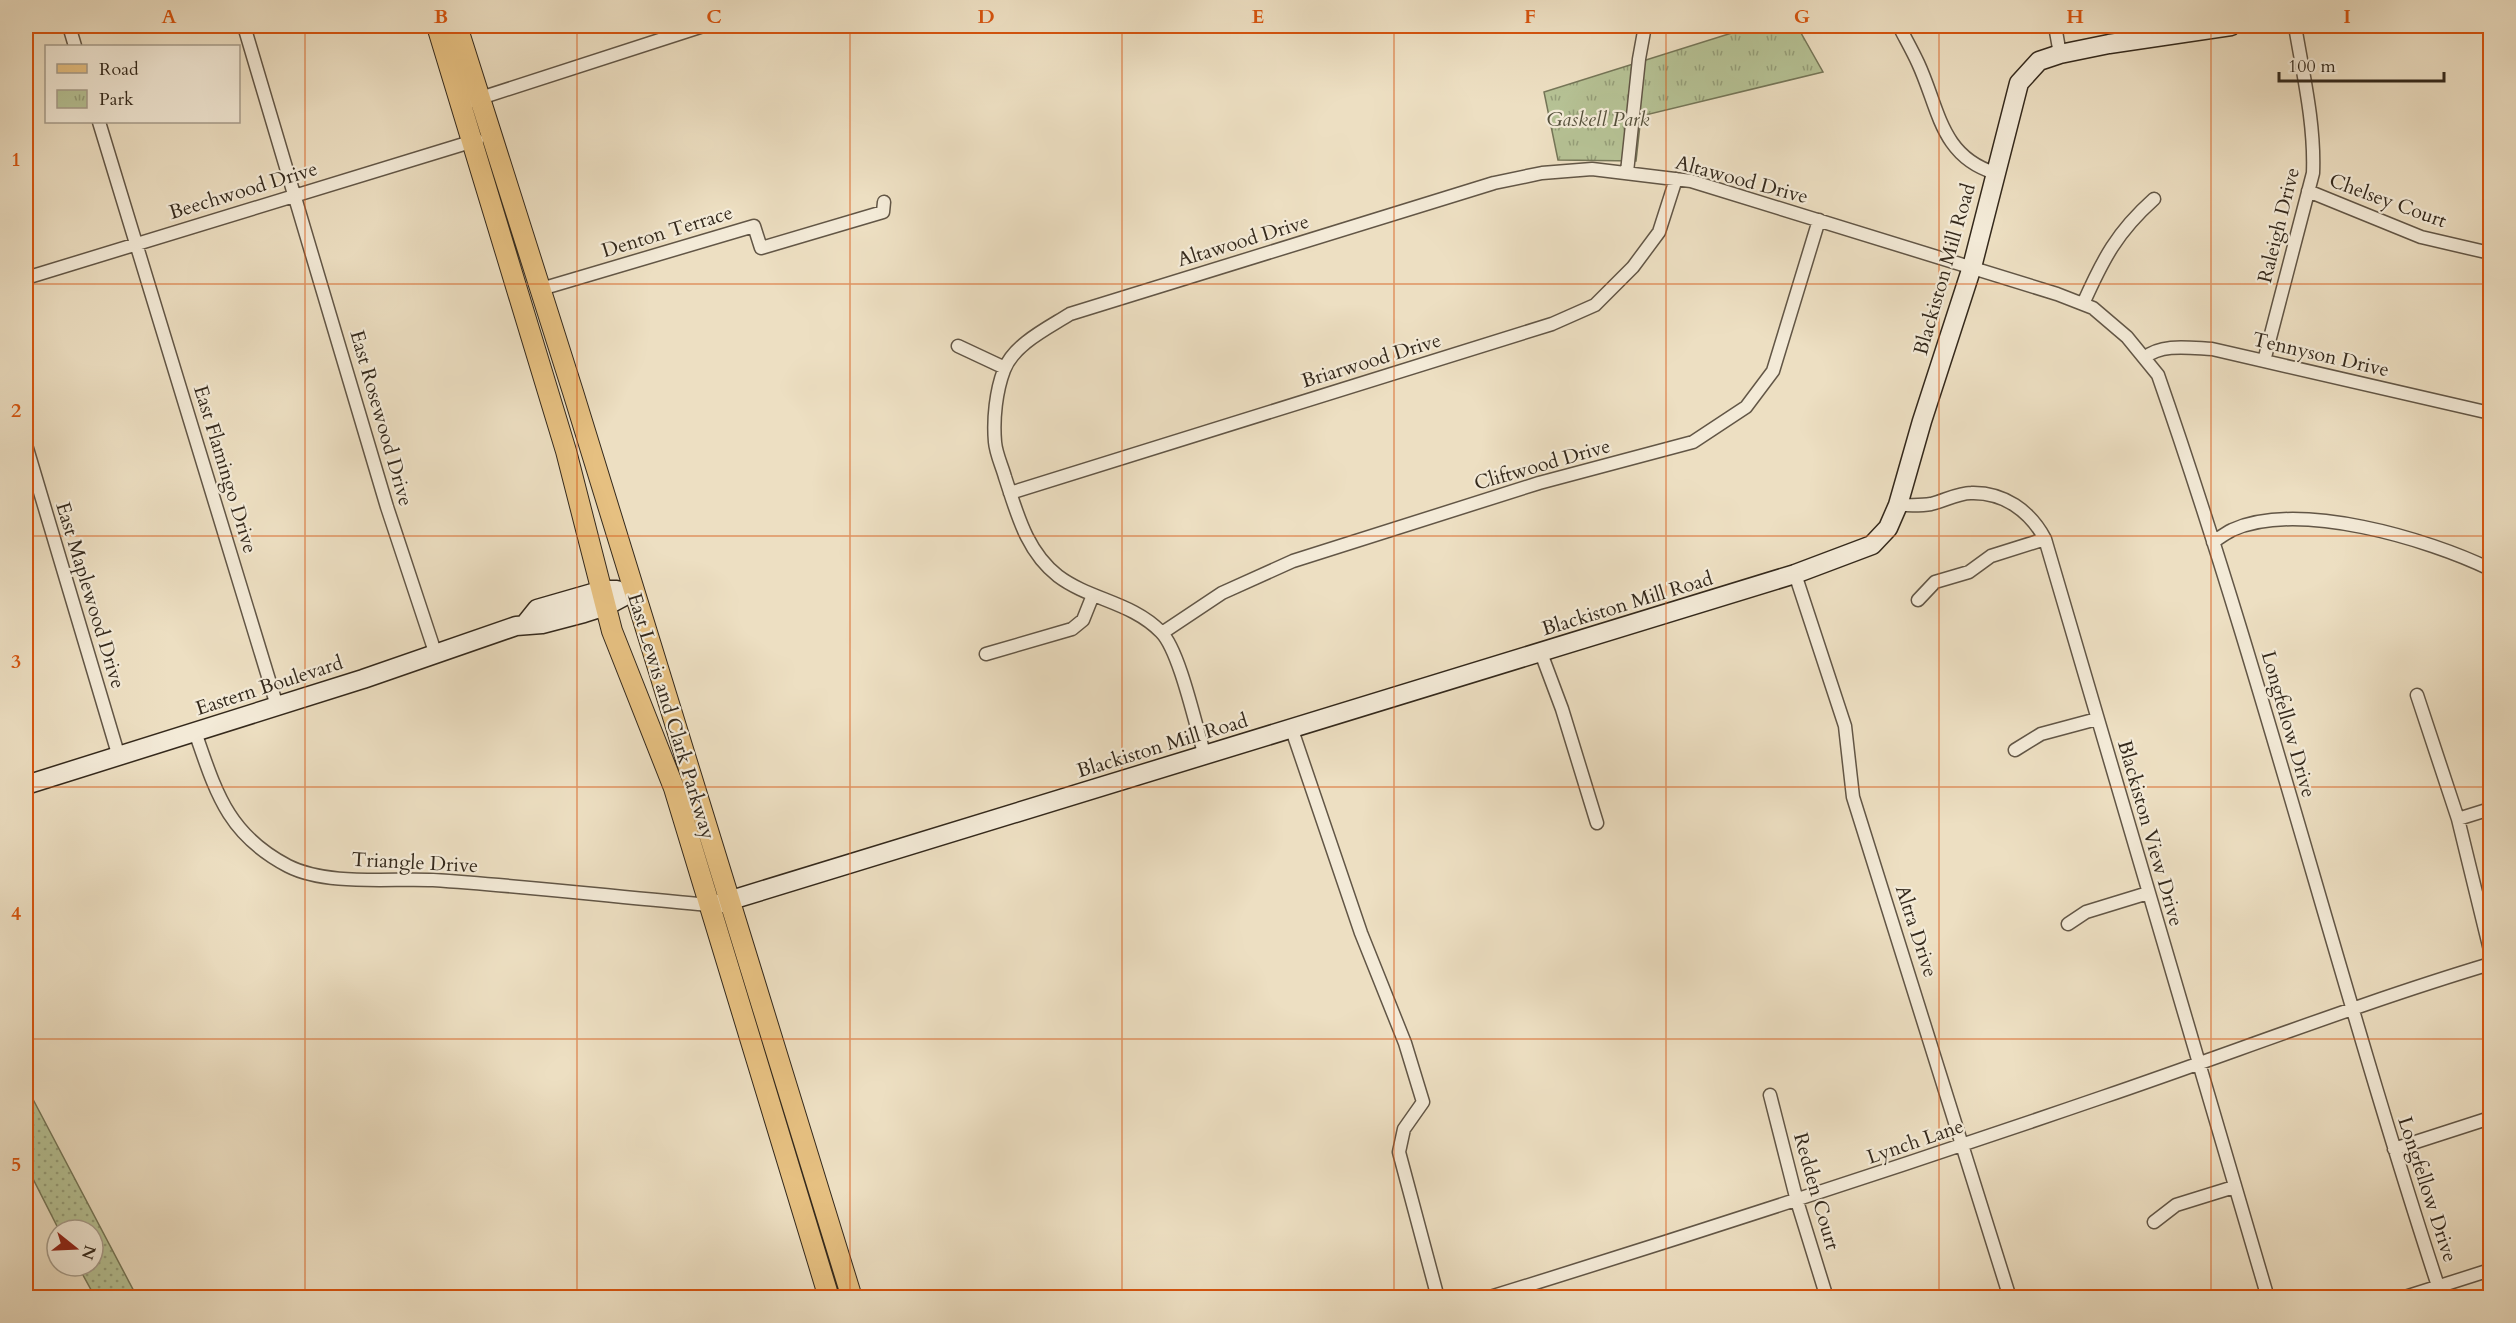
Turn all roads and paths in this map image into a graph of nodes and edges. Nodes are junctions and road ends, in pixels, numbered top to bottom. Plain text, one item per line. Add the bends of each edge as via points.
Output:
1 (69, 26) edge
2 (244, 26) edge
3 (437, 26) edge
4 (457, 26) edge
5 (703, 26) edge
6 (1645, 26) edge
7 (1899, 26) edge
8 (2055, 26) edge
9 (2231, 26) edge
10 (2295, 26) edge
11 (75, 45) edge
12 (2060, 54) junction
13 (471, 100) junction
14 (99, 123) edge
15 (483, 138) junction
16 (1627, 172) junction
17 (1995, 173) junction
18 (1676, 179) junction
19 (2308, 191) junction
20 (295, 194) junction
21 (2154, 199) dead end
22 (885, 202) dead end
23 (1819, 220) junction
24 (138, 243) junction
25 (2490, 253) edge
26 (1972, 267) junction
27 (26, 278) edge
28 (541, 289) junction
29 (2083, 304) junction
30 (958, 346) dead end
31 (2144, 358) junction
32 (2264, 361) junction
33 (1005, 368) junction
34 (2490, 413) edge
35 (26, 445) edge
36 (1010, 493) junction
37 (1898, 505) junction
38 (2045, 539) junction
39 (2213, 542) junction
40 (2490, 569) edge
41 (1795, 574) junction
42 (634, 591) junction
43 (1093, 595) junction
44 (605, 598) junction
45 (1918, 600) dead end
46 (1162, 633) junction
47 (435, 652) junction
48 (1541, 653) junction
49 (986, 654) dead end
50 (2417, 695) dead end
51 (277, 706) junction
52 (2097, 719) junction
53 (1292, 730) junction
54 (195, 732) junction
55 (2015, 750) dead end
56 (1205, 756) junction
57 (119, 757) junction
58 (26, 785) edge
59 (2490, 809) edge
60 (2458, 819) junction
61 (1597, 823) dead end
62 (2148, 893) junction
63 (730, 902) junction
64 (710, 905) junction
65 (2068, 924) dead end
66 (2490, 950) edge
67 (2490, 964) edge
68 (2352, 1010) junction
69 (2199, 1064) junction
70 (1770, 1095) dead end
71 (2490, 1118) edge
72 (1964, 1145) junction
73 (2394, 1149) junction
74 (2234, 1186) junction
75 (1797, 1201) junction
76 (2154, 1222) dead end
77 (2490, 1270) edge
78 (2440, 1292) edge
79 (829, 1298) edge
80 (852, 1298) edge
81 (1438, 1298) edge
82 (1487, 1298) edge
83 (1827, 1298) edge
84 (2010, 1298) edge
85 (2268, 1298) edge
86 (2402, 1298) edge

1 - 11 street
2 - 20 street, East Rosewood Drive
3 - 13 main road
4 - 13 main road
5 - 13 street
6 - 16 street
7 - 17 street via 1919,64 1941,126 1965,159 1975,167
8 - 12 street
9 - 12 main road, Blackiston Mill Road
10 - 19 street, Raleigh Drive via 2314,152
12 - 17 main road, Blackiston Mill Road via 2039,61 2019,83
13 - 15 main road
14 - 24 street, East Flamingo Drive
15 - 20 street, Beechwood Drive
15 - 28 main road, East Lewis and Clark Parkway
15 - 44 main road, East Lewis and Clark Parkway
16 - 18 street, Altawood Drive
16 - 33 street, Altawood Drive via 1592,169 1542,173 1494,183 1070,314 1026,342
17 - 26 main road, Blackiston Mill Road
18 - 23 street, Altawood Drive
18 - 36 street, Briarwood Drive via 1659,232 1633,267 1595,305 1552,324
19 - 25 street, Chelsey Court via 2421,237
19 - 32 street, Raleigh Drive
20 - 24 street, Beechwood Drive
20 - 47 street, East Rosewood Drive via 387,507
21 - 29 street via 2129,221 2102,260
22 - 28 street, Denton Terrace via 883,212 761,248 754,226
23 - 26 street, Altawood Drive
23 - 46 street, Cliftwood Drive via 1773,371 1746,406 1693,442 1539,483 1293,561 1222,593
24 - 27 street, Beechwood Drive
24 - 51 street, East Flamingo Drive
26 - 29 street, Longfellow Drive
26 - 37 main road, Blackiston Mill Road
28 - 42 main road, East Lewis and Clark Parkway
29 - 31 street, Longfellow Drive via 2127,337
30 - 33 street
31 - 32 street, Tennyson Drive via 2153,350 2168,348 2212,349
31 - 39 street, Longfellow Drive via 2158,375
32 - 34 street, Tennyson Drive
33 - 36 street, Altawood Drive via 997,403 995,442
35 - 57 street, East Maplewood Drive
36 - 43 street, Altawood Drive via 1021,526 1044,563
37 - 38 street, Blackiston View Drive via 1928,504 1970,493 1996,495 2022,508
37 - 41 main road, Blackiston Mill Road via 1888,528 1875,543
38 - 45 street via 1991,556 1968,572 1935,582
38 - 52 street, Blackiston View Drive
39 - 40 street via 2233,529 2270,521 2325,520 2377,529
39 - 68 street, Longfellow Drive
41 - 48 main road, Blackiston Mill Road
41 - 72 street, Altra Drive via 1845,726 1853,796
42 - 44 main road, Eastern Boulevard
42 - 63 main road, East Lewis and Clark Parkway
43 - 46 street, Altawood Drive via 1131,609
43 - 49 street via 1083,620 1072,629
44 - 47 main road, Eastern Boulevard via 537,609 525,624
44 - 64 main road, East Lewis and Clark Parkway via 612,631 674,788
46 - 56 street, Altawood Drive via 1174,657
47 - 51 main road, Eastern Boulevard
48 - 53 main road, Blackiston Mill Road
48 - 61 street
50 - 60 street
51 - 54 main road, Eastern Boulevard
52 - 55 street via 2041,734
52 - 62 street, Blackiston View Drive
53 - 56 main road, Blackiston Mill Road
53 - 81 street via 1423,1102 1404,1129 1399,1152
54 - 57 main road, Eastern Boulevard
54 - 64 street, Triangle Drive via 222,806 262,849 290,867 328,877 433,880
56 - 63 main road, Blackiston Mill Road
57 - 58 main road, Eastern Boulevard
59 - 60 street
60 - 66 street
62 - 65 street via 2086,912
62 - 69 street, Blackiston View Drive
63 - 64 main road, Blackiston Mill Road
63 - 80 main road, East Lewis and Clark Parkway
64 - 79 main road, East Lewis and Clark Parkway
67 - 68 street, Lynch Lane
68 - 69 street, Lynch Lane
68 - 73 street, Longfellow Drive
69 - 72 street, Lynch Lane
69 - 74 street, Blackiston View Drive
70 - 75 street, Redden Court
71 - 73 street
72 - 75 street, Lynch Lane
72 - 84 street, Altra Drive
73 - 78 street, Longfellow Drive
74 - 76 street via 2176,1205
74 - 85 street, Blackiston View Drive
75 - 82 street, Lynch Lane
75 - 83 street, Redden Court
77 - 78 street
78 - 86 street

